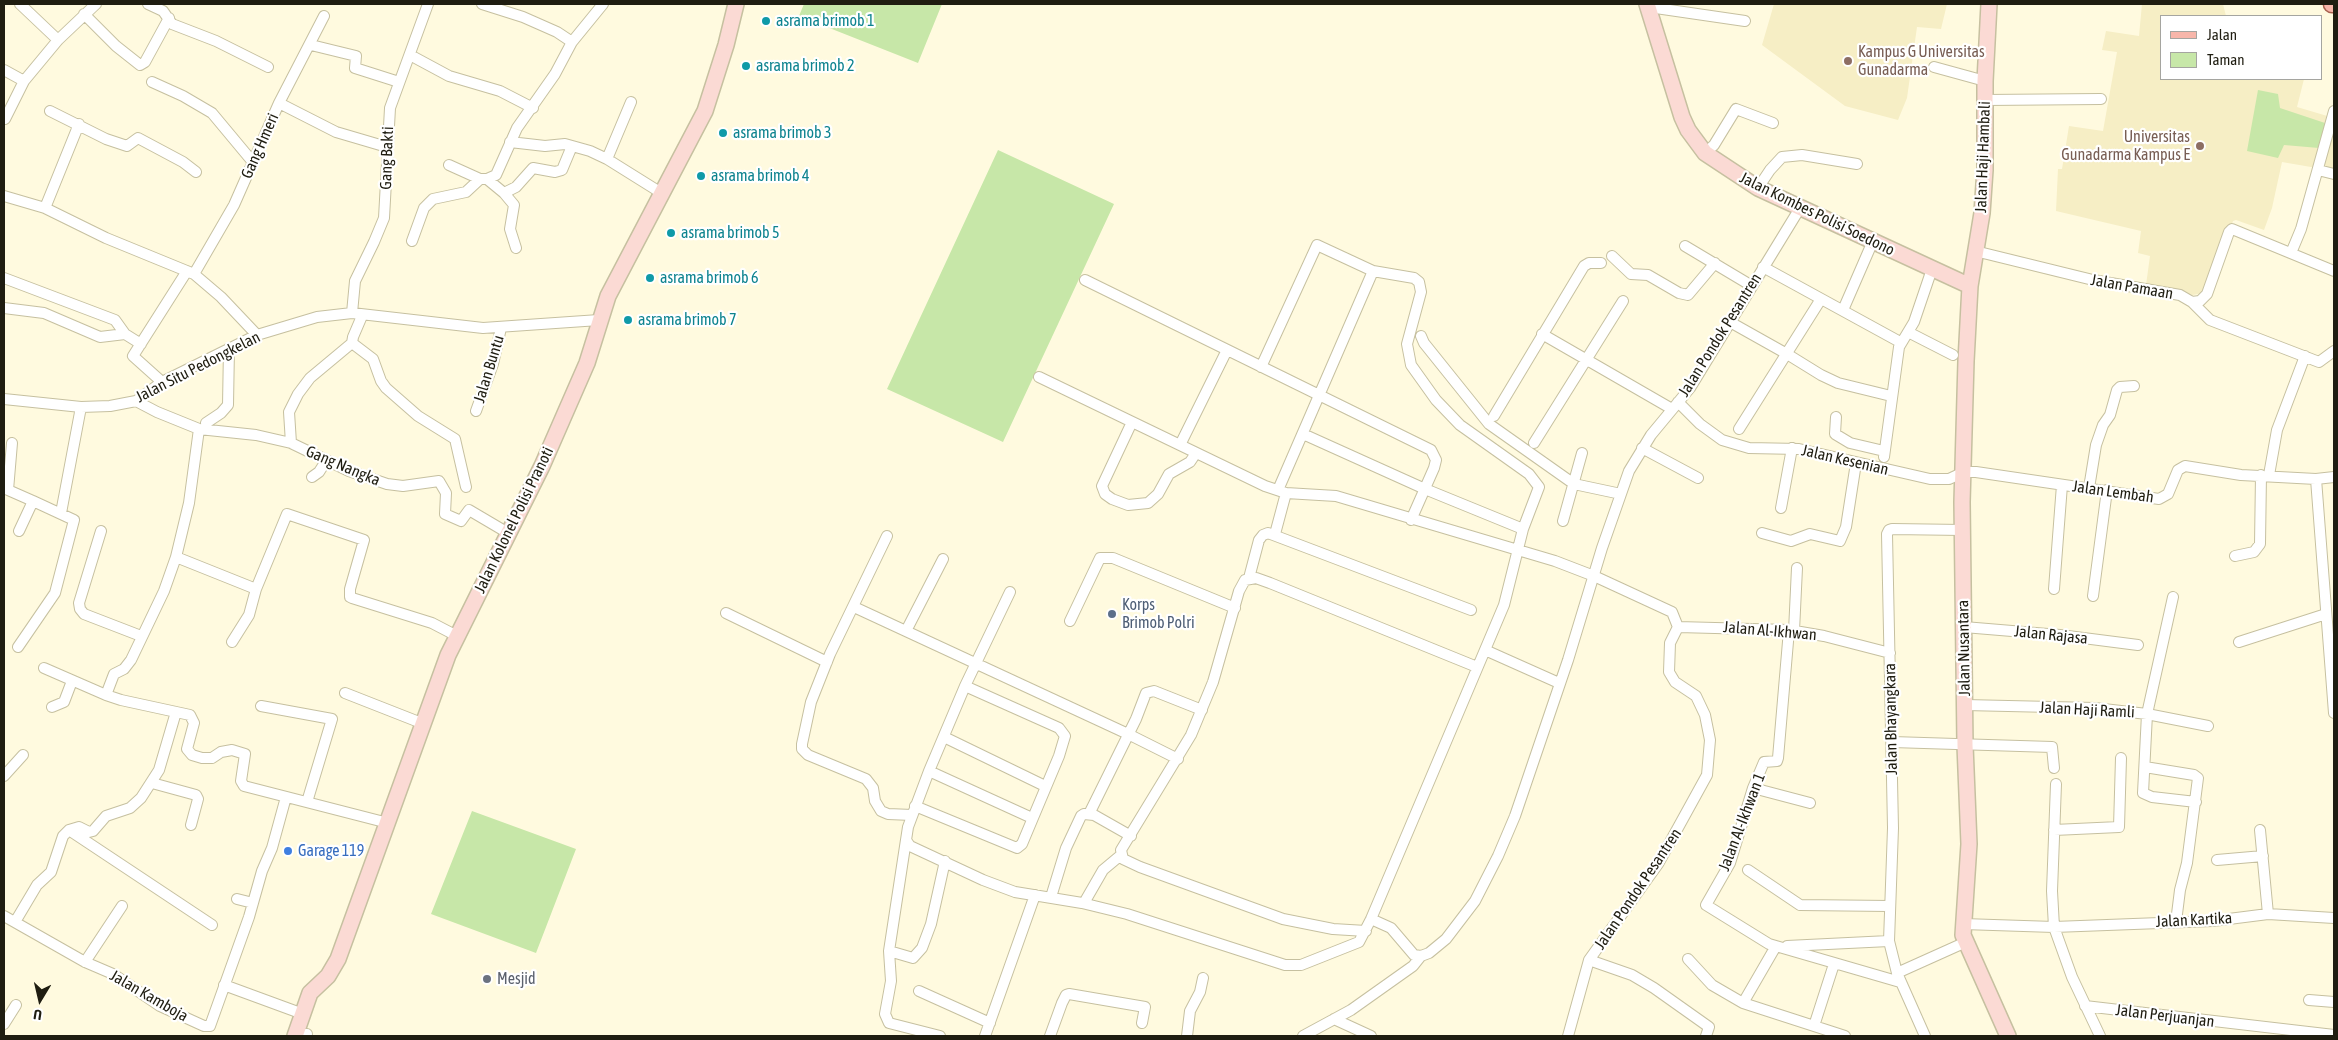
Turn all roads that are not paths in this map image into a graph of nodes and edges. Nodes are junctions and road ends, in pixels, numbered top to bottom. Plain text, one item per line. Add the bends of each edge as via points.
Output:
1 (20, 4) edge
2 (96, 4) edge
3 (148, 4) edge
4 (428, 4) edge
5 (482, 4) edge
6 (603, 4) edge
7 (736, 4) edge
8 (1989, 4) edge
9 (1648, 6) edge
10 (166, 11) edge
11 (84, 14) junction
12 (324, 16) dead end
13 (1745, 21) dead end
14 (58, 40) junction
15 (572, 42) junction
16 (311, 45) junction
17 (410, 56) junction
18 (268, 66) dead end
19 (1934, 67) dead end
20 (4, 70) edge
21 (24, 81) junction
22 (1985, 81) junction
23 (152, 82) dead end
24 (399, 82) junction
25 (2101, 99) dead end
26 (1985, 100) junction
27 (631, 102) dead end
28 (279, 104) junction
29 (532, 108) junction
30 (50, 111) dead end
31 (2334, 111) edge
32 (5, 118) edge
33 (1773, 122) dead end
34 (79, 124) junction
35 (510, 142) junction
36 (572, 146) junction
37 (387, 147) junction
38 (1705, 153) junction
39 (607, 159) junction
40 (252, 161) junction
41 (449, 164) dead end
42 (1857, 164) dead end
43 (2318, 170) junction
44 (196, 172) dead end
45 (2334, 174) edge
46 (483, 179) junction
47 (1758, 188) junction
48 (504, 192) junction
49 (663, 194) junction
50 (4, 196) edge
51 (45, 208) junction
52 (1800, 208) junction
53 (412, 241) dead end
54 (1873, 241) junction
55 (1684, 246) dead end
56 (516, 248) dead end
57 (1975, 251) junction
58 (2291, 253) junction
59 (1612, 256) dead end
60 (1601, 262) dead end
61 (1715, 263) junction
62 (1763, 267) junction
63 (1932, 269) junction
64 (1373, 271) junction
65 (2334, 271) edge
66 (190, 272) junction
67 (4, 278) edge
68 (1085, 280) dead end
69 (1752, 286) junction
70 (1970, 286) junction
71 (1821, 298) junction
72 (1623, 301) dead end
73 (2192, 302) junction
74 (4, 308) edge
75 (1843, 310) junction
76 (357, 314) junction
77 (599, 320) junction
78 (1730, 322) junction
79 (501, 328) junction
80 (1908, 332) junction
81 (125, 334) junction
82 (1542, 334) junction
83 (257, 335) junction
84 (1422, 336) dead end
85 (1900, 342) junction
86 (352, 343) junction
87 (141, 344) junction
88 (228, 348) junction
89 (1227, 350) junction
90 (2334, 351) edge
91 (1787, 354) junction
92 (1953, 355) dead end
93 (2305, 356) junction
94 (1587, 360) junction
95 (1262, 368) junction
96 (1040, 377) dead end
97 (162, 382) junction
98 (2134, 386) dead end
99 (1318, 395) junction
100 (1890, 396) junction
101 (4, 399) edge
102 (136, 401) junction
103 (1675, 406) junction
104 (82, 407) junction
105 (476, 411) dead end
106 (1494, 416) dead end
107 (1836, 417) dead end
108 (1132, 422) junction
109 (202, 426) junction
110 (1739, 429) dead end
111 (1303, 434) junction
112 (12, 443) dead end
113 (291, 443) junction
114 (1534, 443) dead end
115 (1180, 445) junction
116 (1642, 448) junction
117 (1792, 448) junction
118 (1196, 453) junction
119 (1582, 453) dead end
120 (326, 461) junction
121 (1856, 463) junction
122 (1964, 472) junction
123 (2265, 475) junction
124 (312, 477) dead end
125 (2334, 477) edge
126 (1698, 478) dead end
127 (2316, 479) junction
128 (1574, 484) junction
129 (2062, 485) junction
130 (466, 487) dead end
131 (1425, 488) junction
132 (2089, 488) junction
133 (2107, 490) junction
134 (1282, 491) junction
135 (1621, 494) junction
136 (33, 501) junction
137 (1781, 508) dead end
138 (61, 512) junction
139 (1411, 520) junction
140 (1563, 521) dead end
141 (1523, 529) junction
142 (1963, 530) junction
143 (19, 531) dead end
144 (101, 531) dead end
145 (508, 533) junction
146 (1762, 533) dead end
147 (1275, 534) junction
148 (887, 536) dead end
149 (1518, 550) junction
150 (2235, 556) dead end
151 (176, 558) junction
152 (943, 559) dead end
153 (1797, 568) dead end
154 (1594, 576) junction
155 (1249, 578) junction
156 (256, 589) junction
157 (2054, 589) dead end
158 (1010, 592) dead end
159 (2093, 596) dead end
160 (2172, 597) dead end
161 (854, 606) junction
162 (1235, 608) junction
163 (1471, 610) dead end
164 (726, 613) dead end
165 (2326, 614) junction
166 (1070, 621) dead end
167 (1678, 627) junction
168 (1964, 627) junction
169 (1791, 630) junction
170 (906, 631) junction
171 (141, 636) junction
172 (457, 636) junction
173 (232, 642) dead end
174 (2239, 642) dead end
175 (2138, 645) dead end
176 (18, 647) dead end
177 (1485, 650) junction
178 (1890, 653) junction
179 (827, 662) junction
180 (977, 664) junction
181 (1477, 667) junction
182 (44, 668) dead end
183 (72, 681) junction
184 (1560, 683) junction
185 (965, 686) junction
186 (345, 693) dead end
187 (106, 695) junction
188 (1965, 705) junction
189 (261, 706) dead end
190 (52, 707) dead end
191 (1202, 710) junction
192 (176, 712) junction
193 (2334, 713) edge
194 (2147, 714) junction
195 (424, 724) junction
196 (2208, 726) dead end
197 (1128, 734) junction
198 (944, 737) junction
199 (1892, 742) junction
200 (1965, 745) junction
201 (23, 755) dead end
202 (2121, 758) dead end
203 (1178, 759) junction
204 (2145, 767) junction
205 (2054, 768) dead end
206 (929, 771) junction
207 (4, 776) edge
208 (152, 783) junction
209 (2056, 784) dead end
210 (1045, 786) junction
211 (1752, 788) junction
212 (286, 798) junction
213 (307, 802) junction
214 (2196, 802) junction
215 (1810, 803) dead end
216 (914, 811) junction
217 (1089, 814) junction
218 (1032, 818) junction
219 (388, 823) junction
220 (191, 825) dead end
221 (69, 830) junction
222 (2054, 830) junction
223 (2260, 830) dead end
224 (1131, 836) junction
225 (906, 840) junction
226 (1121, 855) junction
227 (2263, 856) junction
228 (2217, 860) dead end
229 (944, 861) junction
230 (1748, 870) dead end
231 (1034, 895) junction
232 (1051, 897) junction
233 (236, 899) dead end
234 (253, 903) junction
235 (1084, 903) junction
236 (122, 906) dead end
237 (1889, 906) junction
238 (2268, 914) junction
239 (4, 916) edge
240 (2334, 918) edge
241 (1371, 919) junction
242 (15, 922) junction
243 (2176, 922) junction
244 (1963, 924) junction
245 (212, 925) dead end
246 (2054, 927) junction
247 (1366, 931) junction
248 (1889, 941) junction
249 (1966, 942) junction
250 (1779, 946) junction
251 (889, 951) junction
252 (1421, 956) junction
253 (1688, 959) dead end
254 (1590, 960) junction
255 (85, 962) junction
256 (1834, 964) junction
257 (1899, 977) junction
258 (1203, 978) dead end
259 (224, 985) junction
260 (919, 990) dead end
261 (2309, 1000) dead end
262 (2334, 1002) edge
263 (1743, 1003) junction
264 (16, 1005) dead end
265 (2085, 1006) junction
266 (303, 1014) junction
267 (1334, 1019) junction
268 (1142, 1022) dead end
269 (990, 1023) junction
270 (4, 1024) edge
271 (1814, 1026) junction
272 (303, 1035) edge
273 (2334, 1035) edge
274 (940, 1036) edge
275 (985, 1036) edge
276 (1050, 1036) edge
277 (1188, 1036) edge
278 (1303, 1036) edge
279 (1371, 1036) edge
280 (1568, 1036) edge
281 (1706, 1036) edge
282 (1845, 1036) edge
283 (1925, 1036) edge
284 (2008, 1036) edge
285 (2100, 1036) edge

1 - 14 street
2 - 11 street
3 - 10 street
4 - 17 street, Gang Bakti
5 - 15 street via 523,17
6 - 15 street
7 - 49 street, Jalan Kolonel Polisi Pranoti via 705,111
8 - 22 street, Jalan Haji Hambali
9 - 13 street
9 - 38 street, Jalan Kombes Polisi Soedono via 1677,103 1688,130
10 - 11 street via 145,62 140,65
10 - 18 street via 172,24
11 - 14 street
12 - 16 street, Gang Hmeri
14 - 21 street
15 - 29 street
16 - 24 street via 356,56 356,68
16 - 28 street, Gang Hmeri
17 - 24 street, Gang Bakti
17 - 29 street via 449,76 500,91
19 - 22 street
20 - 21 street
21 - 32 street
22 - 26 street, Jalan Haji Hambali
23 - 40 street via 212,113
24 - 37 street, Gang Bakti via 390,108
25 - 26 street
26 - 57 street, Jalan Haji Hambali via 1985,170
27 - 39 street
28 - 37 street via 336,132
28 - 40 street, Gang Hmeri
29 - 35 street via 516,128
30 - 34 street
31 - 43 street
33 - 38 street via 1736,109 1714,145
34 - 44 street via 127,146 138,138
34 - 51 street
35 - 36 street
35 - 46 street via 496,175
36 - 39 street
36 - 48 street via 562,170 533,168 516,187
37 - 76 street, Gang Bakti via 384,218 355,281
38 - 47 street, Jalan Kombes Polisi Soedono
39 - 49 street
40 - 66 street, Gang Hmeri via 230,211
41 - 46 street
42 - 47 street via 1802,155 1782,157
43 - 45 street
43 - 58 street
46 - 48 street
46 - 53 street via 466,192 427,203
47 - 52 street, Jalan Kombes Polisi Soedono
48 - 56 street via 513,202 510,229
49 - 77 street, Jalan Kolonel Polisi Pranoti via 608,296
50 - 51 street
51 - 66 street via 106,238
52 - 54 street, Jalan Kombes Polisi Soedono
52 - 62 street, Jalan Pondok Pesantren
54 - 63 street, Jalan Kombes Polisi Soedono
54 - 75 street
55 - 61 street
57 - 70 street, Jalan Nusantara
57 - 73 street, Jalan Pamaan via 2093,280 2180,295
58 - 65 street
58 - 73 street via 2232,229 2207,294 2200,301
59 - 61 street via 1631,274 1648,274 1688,295
60 - 82 street via 1584,266
61 - 69 street
62 - 69 street, Jalan Pondok Pesantren
62 - 71 street
63 - 70 street, Jalan Kombes Polisi Soedono
63 - 80 street
64 - 95 street via 1317,245
64 - 99 street
64 - 141 street via 1414,278 1421,287 1407,344 1410,365 1418,376 1460,425 1538,483
66 - 83 street
66 - 87 street, Gang Hmeri
67 - 81 street via 115,320
68 - 89 street
69 - 78 street, Jalan Pondok Pesantren
70 - 122 street, Jalan Nusantara
71 - 75 street
71 - 91 street
72 - 94 street
73 - 93 street, Jalan Pamaan via 2210,320
74 - 81 street via 44,313 100,337
75 - 85 street
76 - 79 street, Jalan Situ Pedongkelan
76 - 83 street, Jalan Situ Pedongkelan via 317,317
76 - 86 street, Gang Bakti
77 - 79 street, Jalan Situ Pedongkelan
77 - 145 street, Jalan Kolonel Polisi Pranoti via 588,363
78 - 91 street
78 - 103 street, Jalan Pondok Pesantren via 1690,388
79 - 105 street, Jalan Buntu via 493,364
80 - 85 street
80 - 92 street
81 - 87 street
82 - 94 street, Jalan Kesenian
82 - 106 street
83 - 88 street, Jalan Situ Pedongkelan
84 - 128 street via 1489,424
85 - 100 street
86 - 113 street via 310,378 298,394 289,412
86 - 130 street via 373,359 386,388 418,416 454,439
87 - 97 street via 133,356
88 - 97 street, Jalan Situ Pedongkelan
88 - 109 street via 228,406
89 - 95 street
89 - 115 street
90 - 93 street via 2319,362
91 - 100 street via 1838,383
91 - 110 street
93 - 123 street via 2276,430
94 - 103 street, Jalan Kesenian
94 - 114 street
95 - 99 street
96 - 108 street
97 - 102 street, Jalan Situ Pedongkelan
98 - 132 street via 2117,390 2096,445
99 - 111 street
99 - 131 street via 1431,450 1436,460
100 - 107 street via 1884,454 1838,436 1834,431
101 - 104 street, Jalan Situ Pedongkelan
102 - 104 street, Jalan Situ Pedongkelan
102 - 109 street, Gang Nangka via 157,412
103 - 116 street, Jalan Pondok Pesantren
103 - 117 street, Jalan Kesenian via 1722,440 1759,450
104 - 138 street
108 - 115 street
108 - 118 street via 1102,486 1112,499 1128,504 1148,503 1158,494 1169,474 1190,462
109 - 113 street, Gang Nangka
109 - 151 street
111 - 131 street
111 - 134 street
112 - 136 street via 8,490
113 - 120 street, Gang Nangka
115 - 118 street
116 - 126 street
116 - 135 street, Jalan Pondok Pesantren
117 - 121 street, Jalan Kesenian
117 - 137 street
118 - 134 street
119 - 128 street
120 - 124 street
120 - 145 street, Gang Nangka via 396,486 439,481 446,493 445,514 461,521 469,510
121 - 122 street, Jalan Kesenian via 1940,480
121 - 146 street via 1845,533 1840,541 1810,534 1791,541
122 - 129 street, Jalan Lembah
122 - 142 street, Jalan Nusantara
123 - 127 street, Jalan Lembah
123 - 133 street, Jalan Lembah via 2241,475 2185,466 2178,470 2171,490 2163,498
123 - 150 street via 2260,544 2254,552
125 - 127 street, Jalan Lembah
127 - 165 street
128 - 135 street
128 - 140 street
129 - 132 street, Jalan Lembah
129 - 157 street
131 - 139 street
131 - 141 street
132 - 133 street, Jalan Lembah
133 - 159 street
134 - 139 street via 1336,496
134 - 147 street
135 - 154 street, Jalan Pondok Pesantren
136 - 138 street
136 - 143 street
138 - 176 street via 74,520 58,585
139 - 149 street
141 - 149 street
142 - 168 street, Jalan Nusantara
142 - 178 street, Jalan Bhayangkara via 1887,531
144 - 171 street via 80,609 84,614
145 - 172 street, Jalan Kolonel Polisi Pranoti
147 - 155 street via 1263,535 1259,540
147 - 163 street
148 - 161 street
149 - 154 street
149 - 177 street via 1504,605
151 - 156 street
151 - 171 street via 164,591
152 - 170 street
153 - 169 street
154 - 167 street via 1672,612
154 - 184 street, Jalan Pondok Pesantren
155 - 162 street via 1242,585
155 - 181 street via 1270,583
156 - 172 street via 287,514 364,540 350,588 352,598 432,623
156 - 173 street via 249,615
158 - 180 street
160 - 194 street
161 - 170 street
161 - 179 street
162 - 166 street via 1113,558 1100,558
162 - 191 street
164 - 179 street
165 - 174 street
165 - 193 street
167 - 169 street, Jalan Al-Ikhwan
167 - 254 street, Jalan Pondok Pesantren via 1670,643 1669,672 1675,682 1696,696 1705,715 1710,740 1707,775 1658,864
168 - 175 street, Jalan Rajasa
168 - 188 street, Jalan Nusantara
169 - 178 street, Jalan Al-Ikhwan
169 - 211 street, Jalan Al-Ikhwan 1 via 1778,758 1777,761 1764,762
170 - 180 street
171 - 187 street via 132,660 114,674
172 - 195 street, Jalan Kolonel Polisi Pranoti
177 - 181 street
177 - 184 street
178 - 199 street, Jalan Bhayangkara
179 - 216 street via 811,702 802,749 866,779 873,788 881,811 888,814
180 - 185 street
180 - 197 street
181 - 241 street
182 - 183 street
183 - 187 street
183 - 190 street via 64,702
184 - 252 street, Jalan Pondok Pesantren via 1512,823 1492,870 1456,927 1438,946
185 - 198 street
185 - 210 street via 1062,731 1064,743
186 - 195 street
187 - 192 street
188 - 194 street, Jalan Haji Ramli via 2095,708
188 - 200 street, Jalan Nusantara
189 - 213 street via 332,719
191 - 197 street via 1148,691
191 - 203 street
192 - 208 street
192 - 212 street via 190,715 193,719 188,749 192,755 212,758 222,752 241,751 245,754 242,784
194 - 196 street, Jalan Haji Ramli
194 - 204 street
195 - 219 street, Jalan Kolonel Polisi Pranoti
197 - 203 street
197 - 217 street
198 - 206 street
198 - 210 street
199 - 200 street
199 - 237 street, Jalan Bhayangkara via 1893,828
200 - 205 street via 2052,747
200 - 244 street, Jalan Nusantara via 1969,844
201 - 207 street
202 - 222 street via 2119,827
203 - 224 street
204 - 214 street via 2196,775 2199,782
204 - 214 street via 2145,795
206 - 216 street
206 - 218 street
208 - 220 street via 196,795 198,799
208 - 221 street via 130,808 106,816 93,831 79,826
209 - 222 street
210 - 218 street
211 - 215 street
211 - 250 street, Jalan Al-Ikhwan 1 via 1730,863 1706,906 1769,944
212 - 213 street
212 - 234 street
213 - 219 street
214 - 243 street
216 - 218 street via 1012,847 1022,844
216 - 225 street
217 - 224 street
217 - 232 street via 1078,820
219 - 266 street, Jalan Kolonel Polisi Pranoti via 338,959 328,976 310,993
221 - 242 street via 59,843 50,872 37,885
221 - 245 street
222 - 246 street
223 - 227 street
224 - 226 street
225 - 229 street via 921,852
225 - 251 street
226 - 235 street via 1103,870
226 - 247 street via 1140,867 1283,919 1333,929
227 - 228 street
227 - 238 street
229 - 231 street via 1000,887
229 - 251 street via 931,924 922,948 913,958
230 - 237 street via 1800,905
231 - 232 street
231 - 269 street
232 - 235 street
233 - 234 street
234 - 259 street
235 - 247 street via 1290,967 1354,945
236 - 255 street
237 - 248 street, Jalan Bhayangkara
238 - 240 street, Jalan Kartika
238 - 243 street, Jalan Kartika
239 - 242 street, Jalan Kamboja
241 - 247 street
241 - 252 street via 1391,928 1414,955
242 - 255 street, Jalan Kamboja
243 - 246 street, Jalan Kartika
244 - 246 street, Jalan Kartika
244 - 249 street, Jalan Nusantara
246 - 265 street
248 - 250 street
248 - 257 street, Jalan Bhayangkara
249 - 257 street
249 - 284 street, Jalan Nusantara
250 - 256 street
250 - 263 street
251 - 274 street via 891,981 886,1019 894,1025
252 - 267 street, Jalan Pondok Pesantren via 1413,966
253 - 263 street via 1712,985
254 - 280 street, Jalan Pondok Pesantren
254 - 281 street via 1632,975 1654,988 1709,1027
255 - 259 street, Jalan Kamboja via 114,974 160,1006 204,1026 212,1024
256 - 257 street
256 - 271 street
257 - 283 street, Jalan Bhayangkara
258 - 277 street via 1190,1011
259 - 266 street
260 - 269 street
261 - 262 street
263 - 271 street
264 - 270 street
265 - 273 street, Jalan Perjuanjan
265 - 285 street
266 - 272 street, Jalan Kolonel Polisi Pranoti
267 - 278 street, Jalan Pondok Pesantren
267 - 279 street
268 - 276 street via 1145,1007 1069,994 1062,1003
269 - 275 street
271 - 282 street

